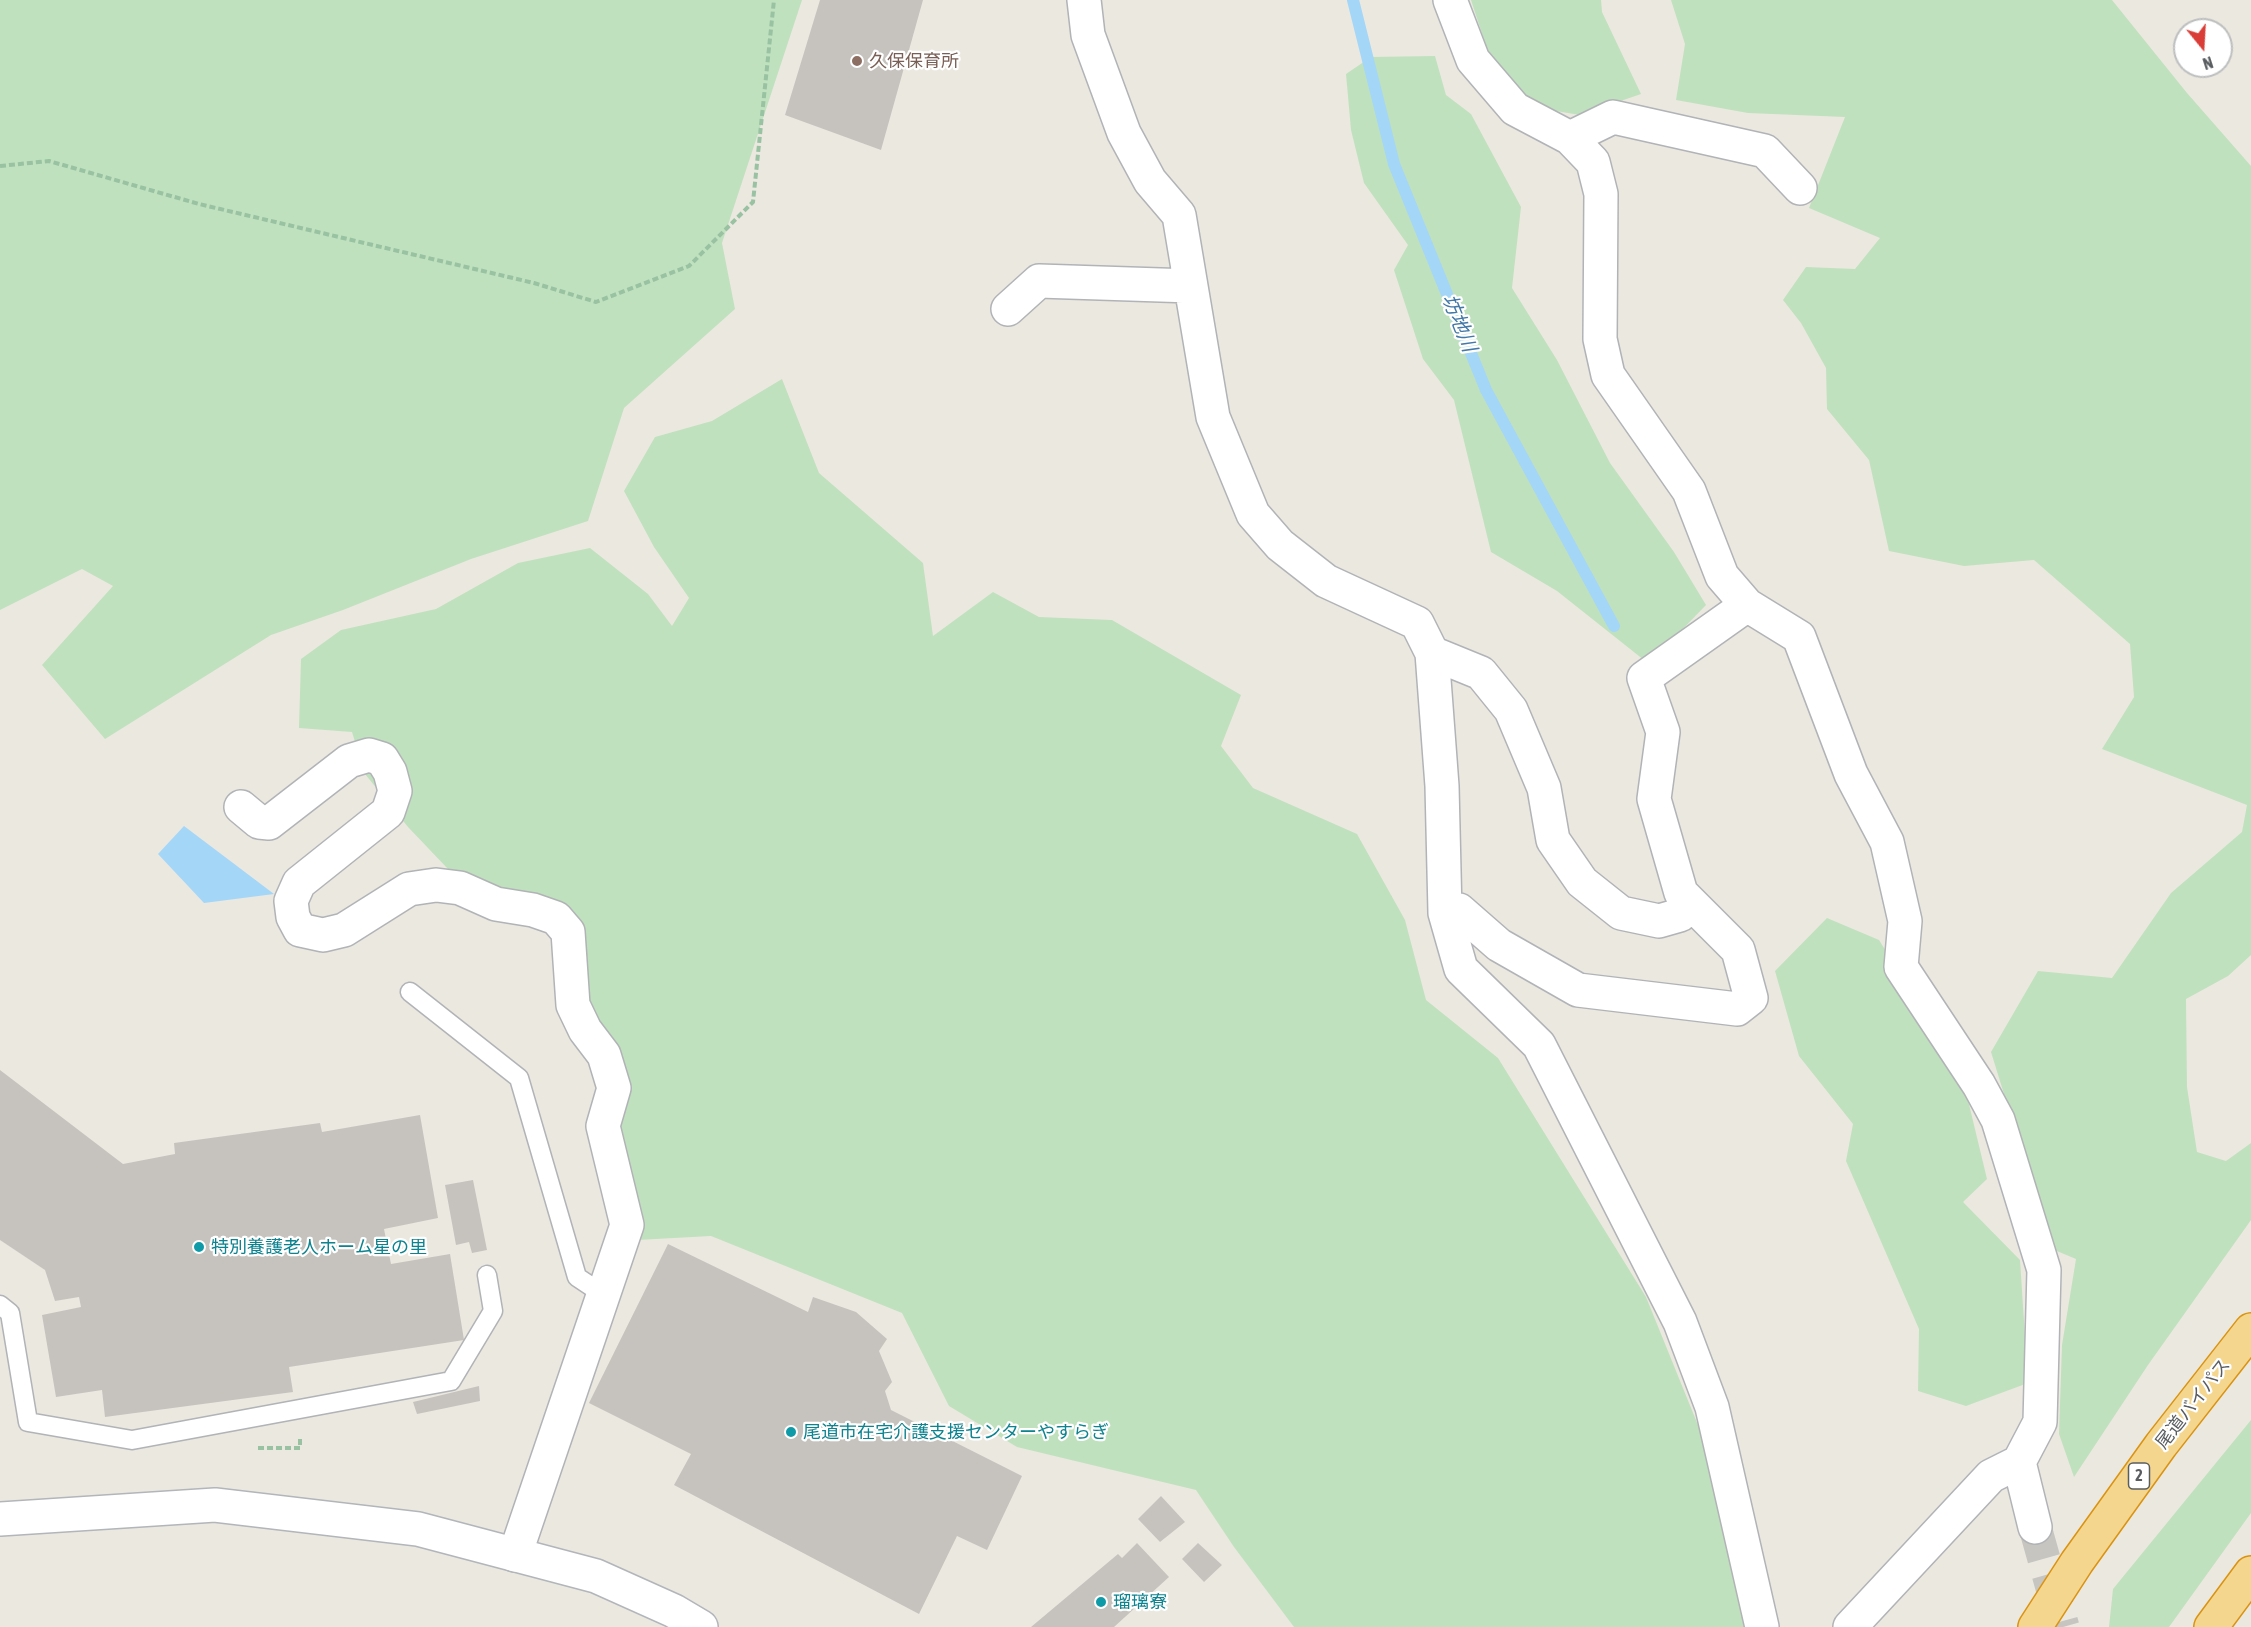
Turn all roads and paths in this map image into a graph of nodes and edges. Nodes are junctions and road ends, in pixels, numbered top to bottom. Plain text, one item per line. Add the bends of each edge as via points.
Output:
1 (774, 0) edge
2 (1084, 0) edge
3 (1450, 0) edge
4 (1570, 138) junction
5 (0, 166) edge
6 (1800, 188) dead end
7 (1191, 286) junction
8 (1008, 309) dead end
9 (1747, 605) junction
10 (1432, 653) junction
11 (241, 807) dead end
12 (1690, 903) junction
13 (1445, 913) junction
14 (410, 992) dead end
15 (487, 1275) dead end
16 (604, 1295) junction
17 (0, 1305) edge
18 (2251, 1330) edge
19 (300, 1409) junction
20 (254, 1448) dead end
21 (2019, 1462) junction
22 (0, 1519) edge
23 (2035, 1527) tunnel mouth
24 (515, 1555) junction
25 (2251, 1573) edge
26 (701, 1627) edge
27 (1762, 1627) edge
28 (1850, 1627) edge
29 (2035, 1627) edge
30 (2211, 1627) edge

1 - 5 path via 753,202 689,266 596,302 198,204 49,161
2 - 7 street via 1088,35 1124,133 1150,181 1179,215
3 - 4 street via 1473,60 1515,109
4 - 6 street via 1613,117 1765,151
4 - 9 street via 1593,162 1601,194 1600,339 1608,375 1689,491 1722,576
7 - 8 street via 1039,281
7 - 10 street via 1213,417 1252,514 1280,545 1326,581 1417,623
9 - 12 street via 1644,678 1663,732 1654,799 1681,893
9 - 21 street via 1799,637 1851,774 1887,842 1905,921 1901,967 1979,1084 2001,1131 2044,1270 2040,1422
10 - 12 street via 1481,673 1511,710 1544,788 1553,840 1582,882 1621,914 1659,921 1680,915
10 - 13 street via 1442,786
11 - 16 street via 259,822 268,823 349,761 369,755 381,759 390,772 395,791 388,812 299,883 291,901 292,917 300,930 323,935 344,930 409,889 436,885 460,888 496,904 556,918 568,932 573,1005 604,1055 614,1088 603,1126 627,1225
12 - 13 street via 1738,950 1751,998 1737,1009 1578,990 1499,945 1460,910
13 - 27 street via 1461,969 1539,1045 1680,1322 1712,1407
14 - 16 lane via 519,1078 577,1277
15 - 19 lane via 493,1311 451,1381
16 - 24 street
17 - 19 lane via 10,1313 28,1422 132,1440
18 - 29 highway, 尾道バイパス / 2 via 2161,1445
19 - 20 path via 300,1448
21 - 23 street
21 - 28 street via 1991,1476
22 - 24 street via 214,1504 418,1529
24 - 26 street via 596,1576
25 - 30 highway

